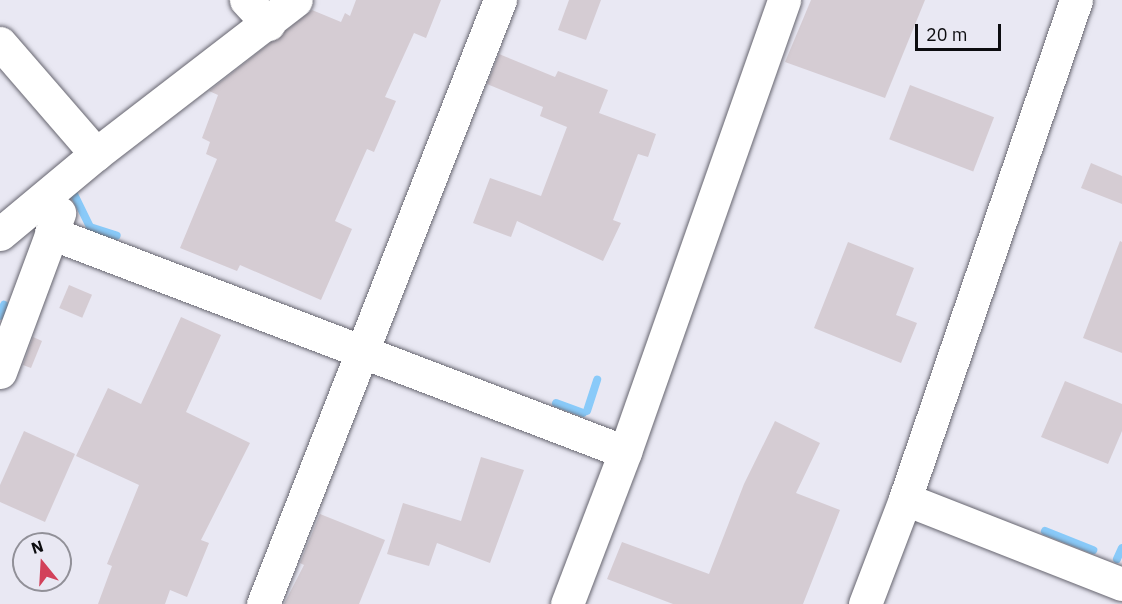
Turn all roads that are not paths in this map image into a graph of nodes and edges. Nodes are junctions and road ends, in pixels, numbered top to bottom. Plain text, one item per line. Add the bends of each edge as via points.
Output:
1 (246, 0) edge
2 (296, 0) edge
3 (500, 0) edge
4 (784, 0) edge
5 (1076, 0) edge
6 (268, 24) junction
7 (0, 43) edge
8 (86, 162) junction
9 (51, 233) junction
10 (0, 234) edge
11 (362, 353) junction
12 (0, 372) edge
13 (625, 452) junction
14 (905, 499) junction
15 (1122, 584) edge
16 (263, 604) edge
17 (567, 604) edge
18 (865, 604) edge

1 - 6 street
2 - 6 street
3 - 11 street
4 - 13 street
5 - 14 street
6 - 8 street
7 - 8 street
8 - 9 street
8 - 10 street
9 - 11 street
9 - 12 street
11 - 13 street
11 - 16 street
13 - 17 street
14 - 15 street
14 - 18 street

